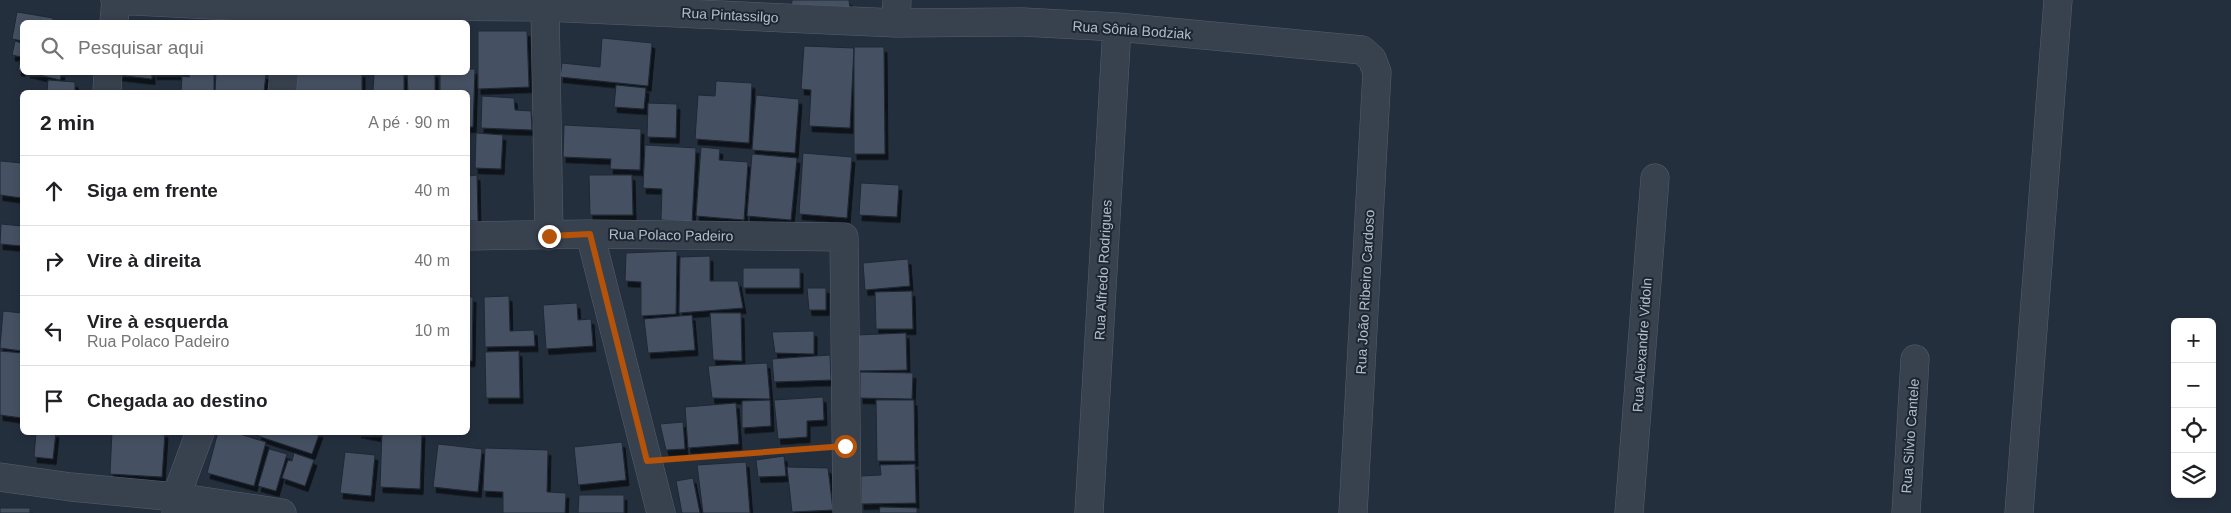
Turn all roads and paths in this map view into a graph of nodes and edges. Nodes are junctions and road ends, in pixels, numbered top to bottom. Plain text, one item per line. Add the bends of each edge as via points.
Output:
1 (116, 0) edge
2 (141, 0) edge
3 (2058, 0) edge
4 (365, 3) edge
5 (546, 7) junction
6 (897, 11) edge
7 (287, 16) edge
8 (114, 20) edge
9 (1117, 27) junction
10 (1377, 72) joint
11 (108, 75) edge
12 (284, 75) edge
13 (107, 90) edge
14 (282, 90) edge
15 (1655, 178) dead end
16 (590, 234) junction
17 (470, 236) edge
18 (549, 236) junction
19 (1915, 359) dead end
20 (199, 435) edge
21 (845, 446) junction
22 (647, 461) junction
23 (0, 477) edge
24 (176, 505) edge
25 (282, 513) edge
26 (661, 513) edge
27 (847, 513) edge
28 (1089, 513) edge
29 (1353, 513) edge
30 (1629, 513) edge
31 (1906, 513) edge
32 (2019, 513) edge

1 - 2 street, Rua Pintassilgo
1 - 8 street
2 - 7 street, Rua Pintassilgo
3 - 32 street
4 - 5 street, Rua Pintassilgo
4 - 7 street, Rua Pintassilgo
5 - 6 street, Rua Pintassilgo
5 - 18 street
6 - 9 street, Rua Sônia Bodziak
9 - 10 street, Rua Sônia Bodziak via 1362,50 1372,59
9 - 28 street, Rua Alfredo Rodrigues
10 - 29 street, Rua João Ribeiro Cardoso
11 - 13 street
12 - 14 street
15 - 30 street, Rua Alexandre Vidoln
16 - 18 street, Rua Polaco Padeiro
16 - 21 street, Rua Polaco Padeiro via 844,238
16 - 22 street
17 - 18 street, Rua Polaco Padeiro
19 - 31 street, Rua Silvio Cantele
20 - 24 street
21 - 22 path
21 - 27 street
22 - 26 street
23 - 24 street
24 - 25 street

